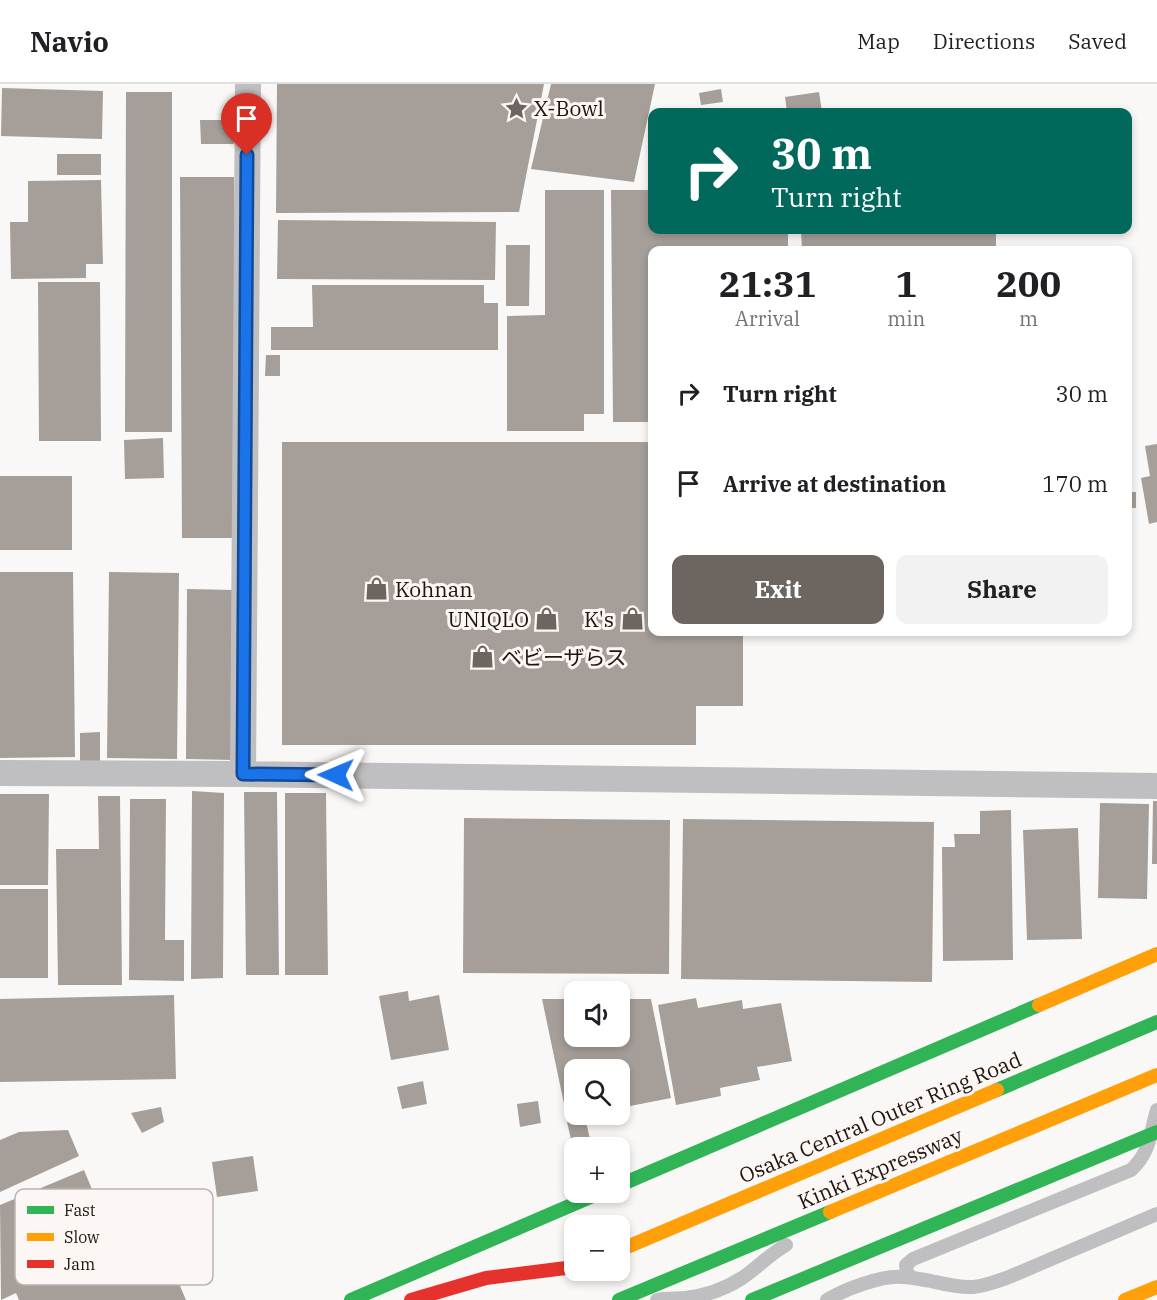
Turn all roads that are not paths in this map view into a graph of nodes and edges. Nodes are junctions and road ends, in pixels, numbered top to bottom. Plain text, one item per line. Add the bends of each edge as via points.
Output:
1 (248, 84) edge
2 (0, 773) edge
3 (243, 774) junction
4 (1157, 786) edge
5 (1157, 954) edge
6 (1157, 1022) edge
7 (1157, 1076) edge
8 (1157, 1087) edge
9 (1157, 1110) edge
10 (1157, 1132) edge
11 (630, 1181) edge
12 (576, 1203) edge
13 (1157, 1214) edge
14 (630, 1246) edge
15 (564, 1269) edge
16 (564, 1273) edge
17 (912, 1278) junction
18 (532, 1287) dead end
19 (1157, 1288) edge
20 (673, 1299) edge
21 (351, 1300) edge
22 (411, 1300) edge
23 (619, 1300) edge
24 (657, 1300) edge
25 (752, 1300) edge
26 (827, 1300) edge
27 (1125, 1300) edge
28 (1138, 1300) edge

1 - 3 street
2 - 3 street
3 - 4 street
5 - 11 main road
6 - 14 main road, Osaka Central Outer Ring Road
7 - 23 main road, Kinki Expressway
8 - 20 lane via 797,1239 724,1287
9 - 17 lane via 1146,1152 1131,1170 913,1259 905,1268
10 - 25 main road, bridge
12 - 21 main road
13 - 17 lane via 1009,1277 973,1287
15 - 22 main road via 486,1278
16 - 18 main road
17 - 26 lane via 872,1281
19 - 27 main road
19 - 28 main road
20 - 24 lane

